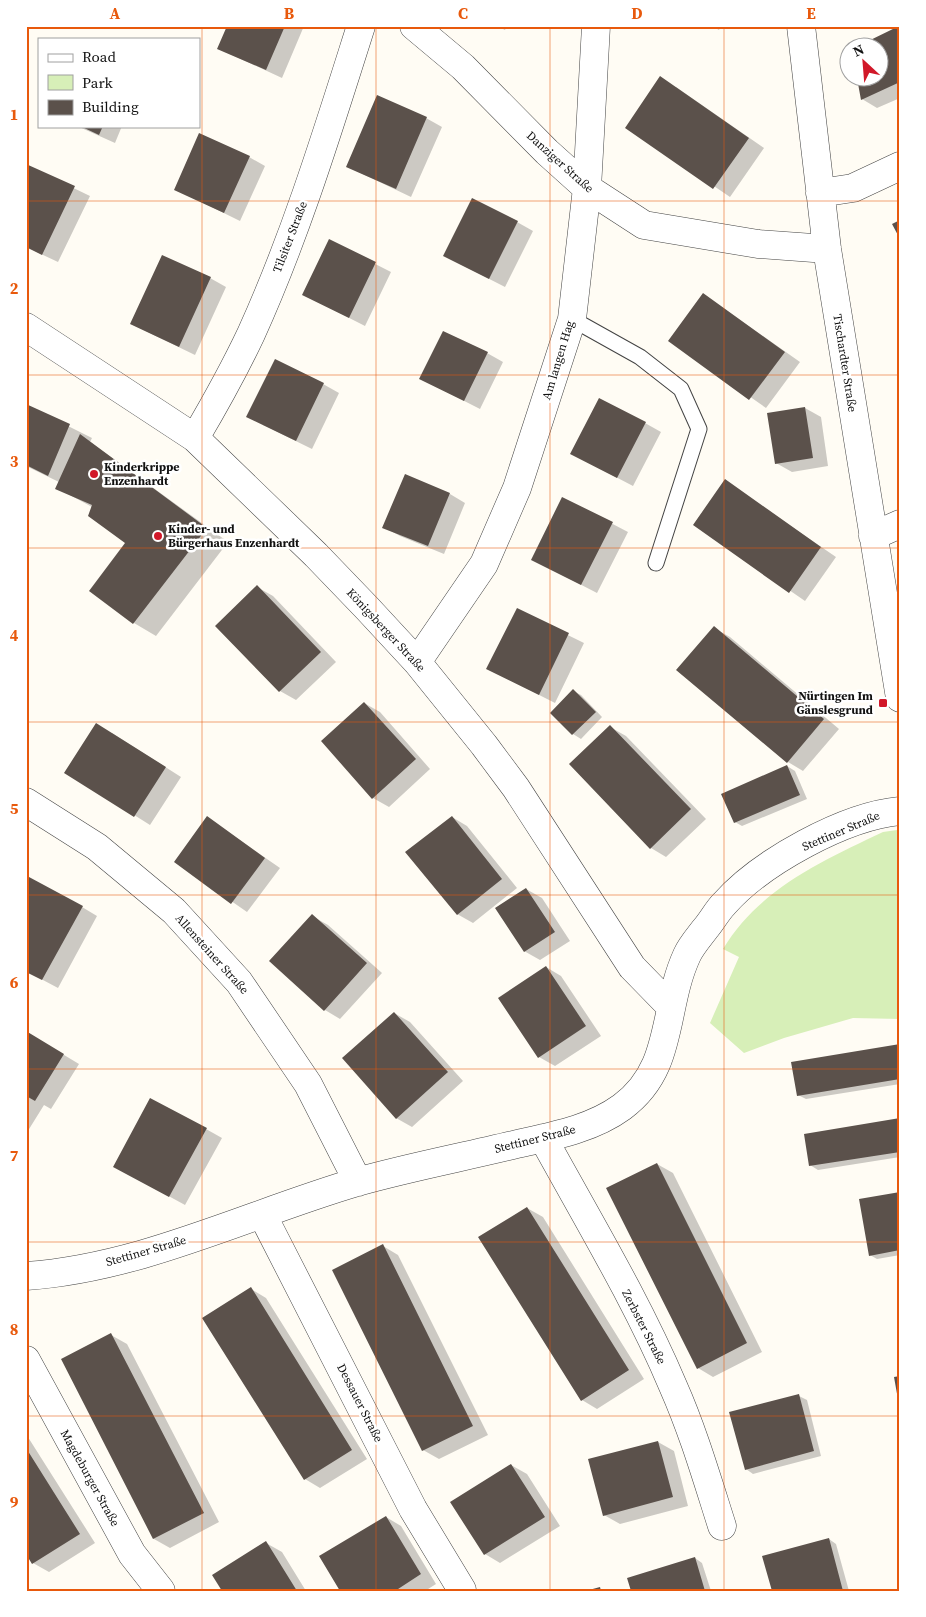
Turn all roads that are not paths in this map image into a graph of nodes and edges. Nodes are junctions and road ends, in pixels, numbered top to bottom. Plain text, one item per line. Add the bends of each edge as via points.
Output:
1 (361, 26) edge
2 (414, 26) edge
3 (596, 26) edge
4 (801, 26) edge
5 (900, 166) edge
6 (587, 188) junction
7 (820, 193) junction
8 (827, 249) junction
9 (572, 319) junction
10 (26, 327) edge
11 (195, 438) junction
12 (900, 524) edge
13 (872, 536) junction
14 (656, 563) dead end
15 (417, 662) junction
16 (900, 698) edge
17 (26, 802) edge
18 (900, 811) edge
19 (670, 1006) junction
20 (543, 1138) junction
21 (358, 1182) junction
22 (262, 1214) junction
23 (26, 1276) edge
24 (26, 1360) edge
25 (722, 1526) dead end
26 (462, 1590) edge
27 (161, 1591) edge

1 - 11 street, Tilsiter Straße via 297,222 251,334
2 - 6 street, Danziger Straße via 464,67
3 - 6 street, Am langen Hag
4 - 7 street, Tischardter Straße
5 - 7 street via 853,188
6 - 8 street, Danziger Straße via 644,225 758,244
6 - 9 street, Am langen Hag
7 - 8 street, Tischardter Straße
8 - 13 street, Tischardter Straße
9 - 14 lane via 640,357 681,389 699,429
9 - 15 street, Am langen Hag via 517,488 484,564
10 - 11 street, Königsberger Straße
11 - 15 street, Königsberger Straße via 316,555
12 - 13 street
13 - 16 street, Tischardter Straße
15 - 19 street, Königsberger Straße via 516,788 632,967
17 - 21 street, Allensteiner Straße via 97,847 174,911 239,982 308,1084
18 - 19 street, Stettiner Straße via 877,813 812,840 768,867 725,902 687,953
19 - 20 street, Stettiner Straße via 656,1068 638,1093 620,1108 588,1125
20 - 21 street, Stettiner Straße
20 - 25 street, Zerbster Straße via 612,1262 673,1384
21 - 22 street, Stettiner Straße
22 - 23 street, Stettiner Straße via 150,1252 56,1274
22 - 26 street, Dessauer Straße via 413,1509
24 - 27 street, Magdeburger Straße via 132,1554

